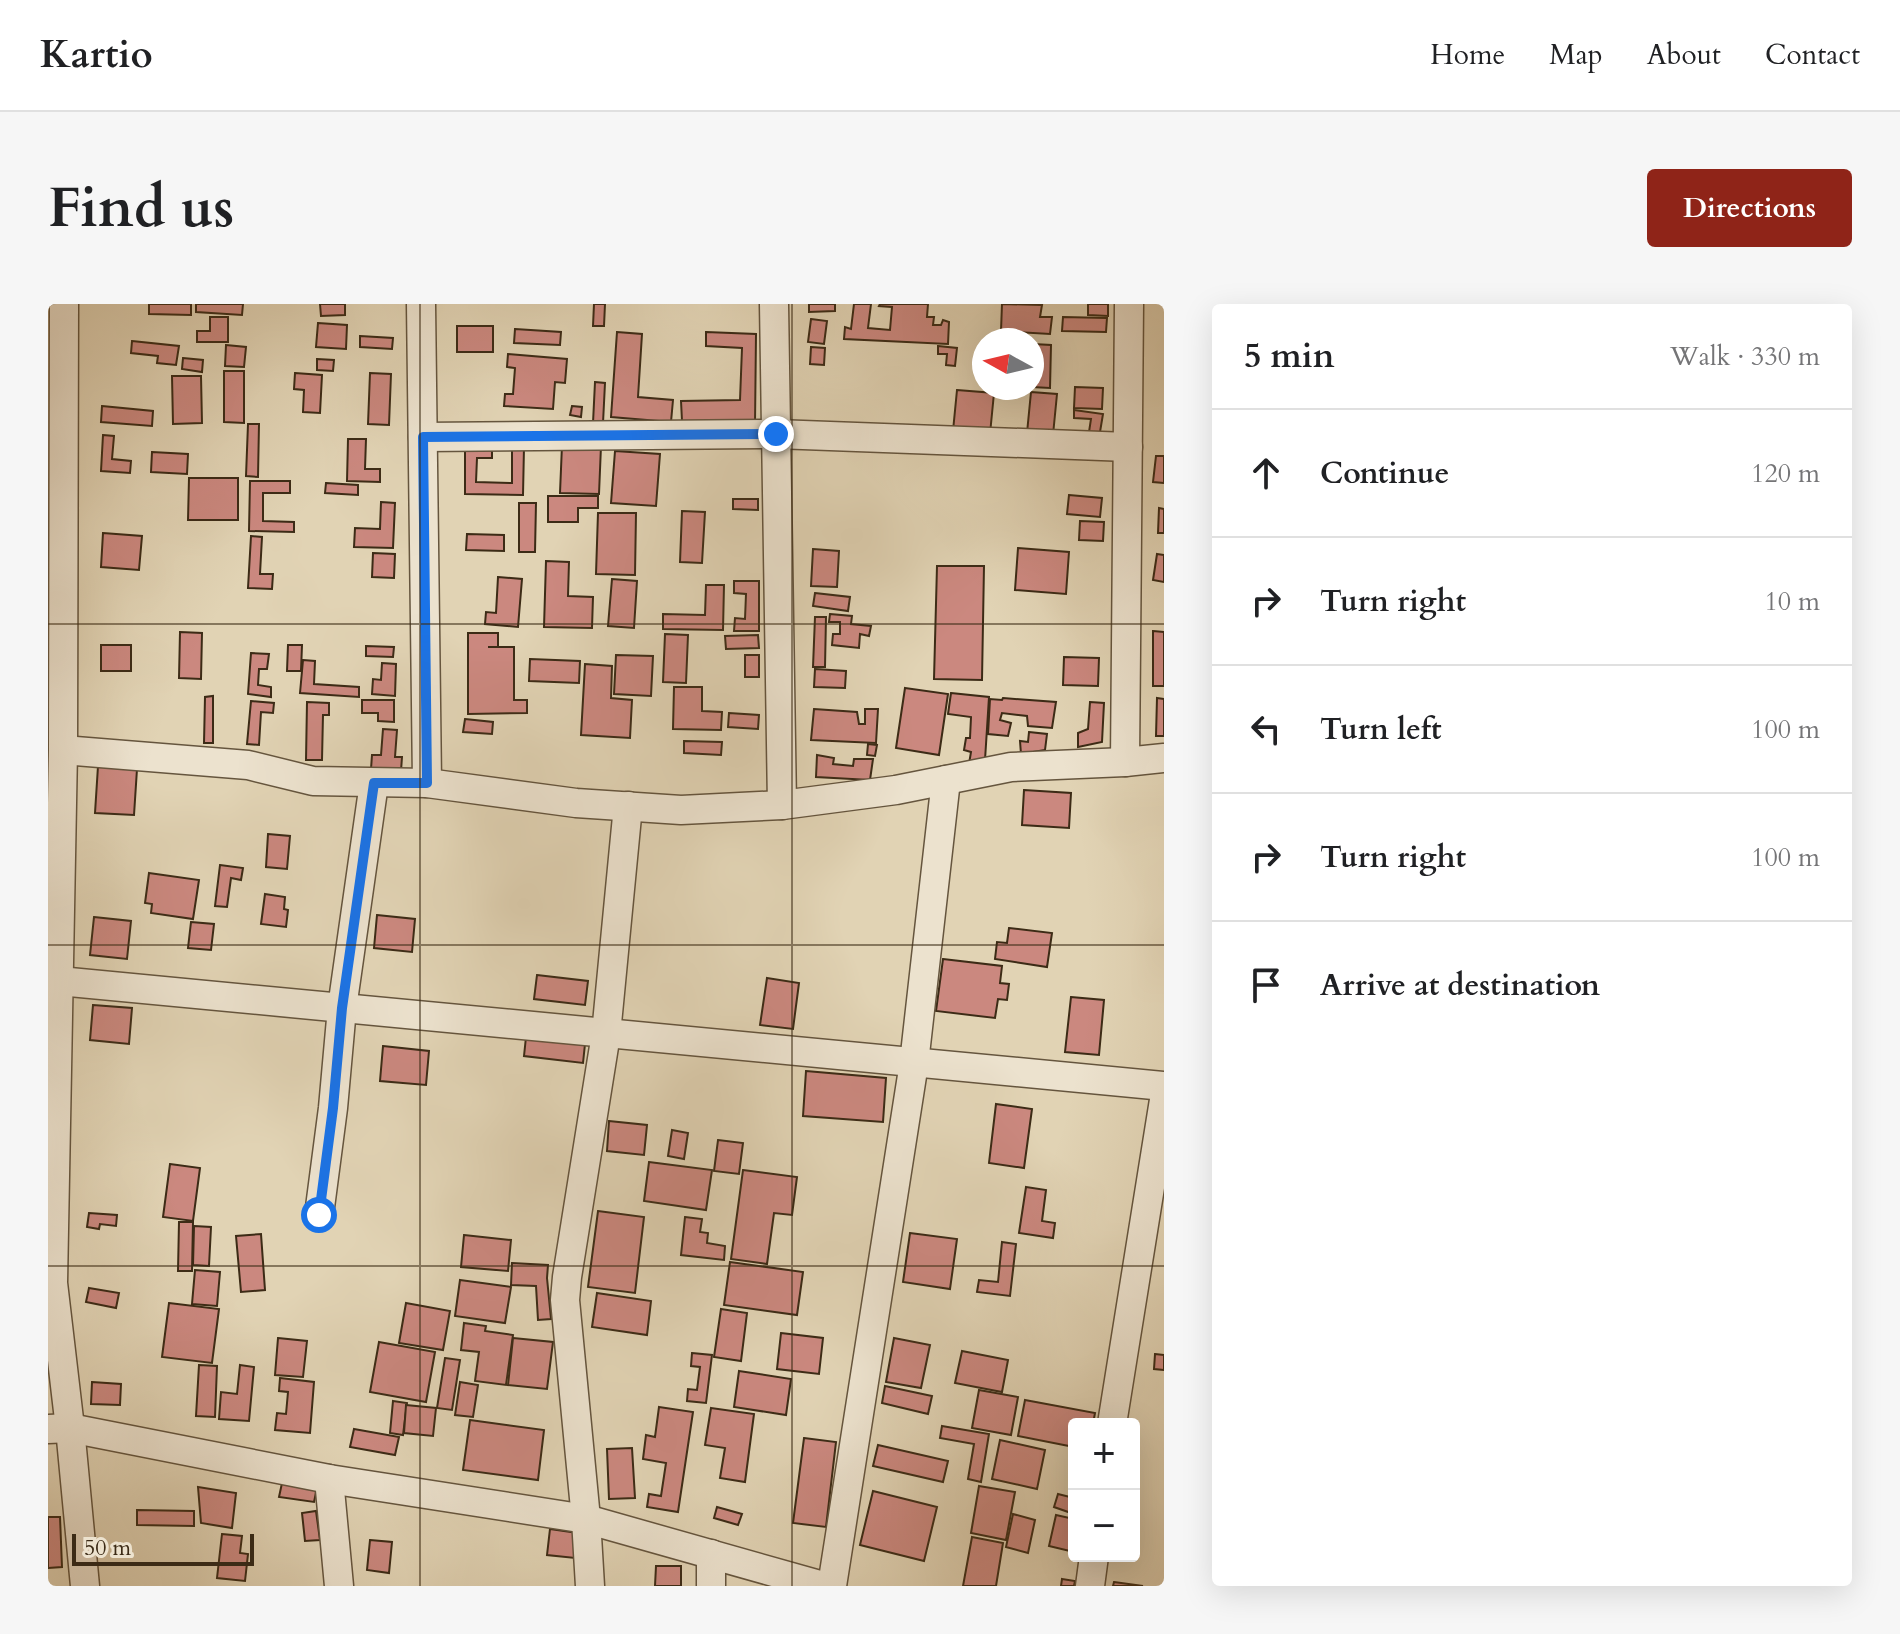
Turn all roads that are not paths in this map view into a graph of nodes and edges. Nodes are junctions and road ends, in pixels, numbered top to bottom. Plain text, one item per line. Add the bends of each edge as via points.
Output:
1 (64, 304) edge
2 (421, 304) edge
3 (774, 304) edge
4 (1129, 304) edge
5 (776, 434) junction
6 (423, 437) junction
7 (1128, 447) junction
8 (63, 750) junction
9 (1164, 758) edge
10 (1125, 762) junction
11 (946, 780) junction
12 (374, 783) junction
13 (427, 783) junction
14 (55, 793) edge
15 (782, 805) junction
16 (628, 806) junction
17 (59, 981) junction
18 (342, 1008) junction
19 (606, 1034) junction
20 (914, 1063) junction
21 (1164, 1086) edge
22 (1164, 1100) edge
23 (319, 1215) dead end
24 (1113, 1418) edge
25 (59, 1429) edge
26 (329, 1479) junction
27 (586, 1519) junction
28 (711, 1554) junction
29 (1093, 1562) edge
30 (85, 1586) edge
31 (339, 1586) edge
32 (590, 1586) edge
33 (711, 1586) edge
34 (823, 1586) edge
35 (832, 1586) edge
36 (1090, 1586) edge

1 - 8 street
2 - 6 street
3 - 5 street
4 - 7 street
5 - 6 street
5 - 7 street
5 - 15 street
6 - 13 street
7 - 10 street
8 - 12 street via 248,765 313,781
8 - 14 street
9 - 10 street
10 - 11 street via 1011,767
11 - 15 street
11 - 20 street
12 - 13 street
12 - 18 street
13 - 16 street
14 - 17 street
15 - 16 street via 681,810
16 - 19 street
17 - 18 street
17 - 25 street via 53,1283
18 - 19 street
18 - 23 street
19 - 20 street
19 - 27 street via 565,1300
20 - 21 street
20 - 35 street
22 - 24 street
25 - 26 street
25 - 30 street
26 - 27 street
26 - 31 street
27 - 28 street
27 - 32 street
28 - 33 street
28 - 34 street
29 - 36 street

